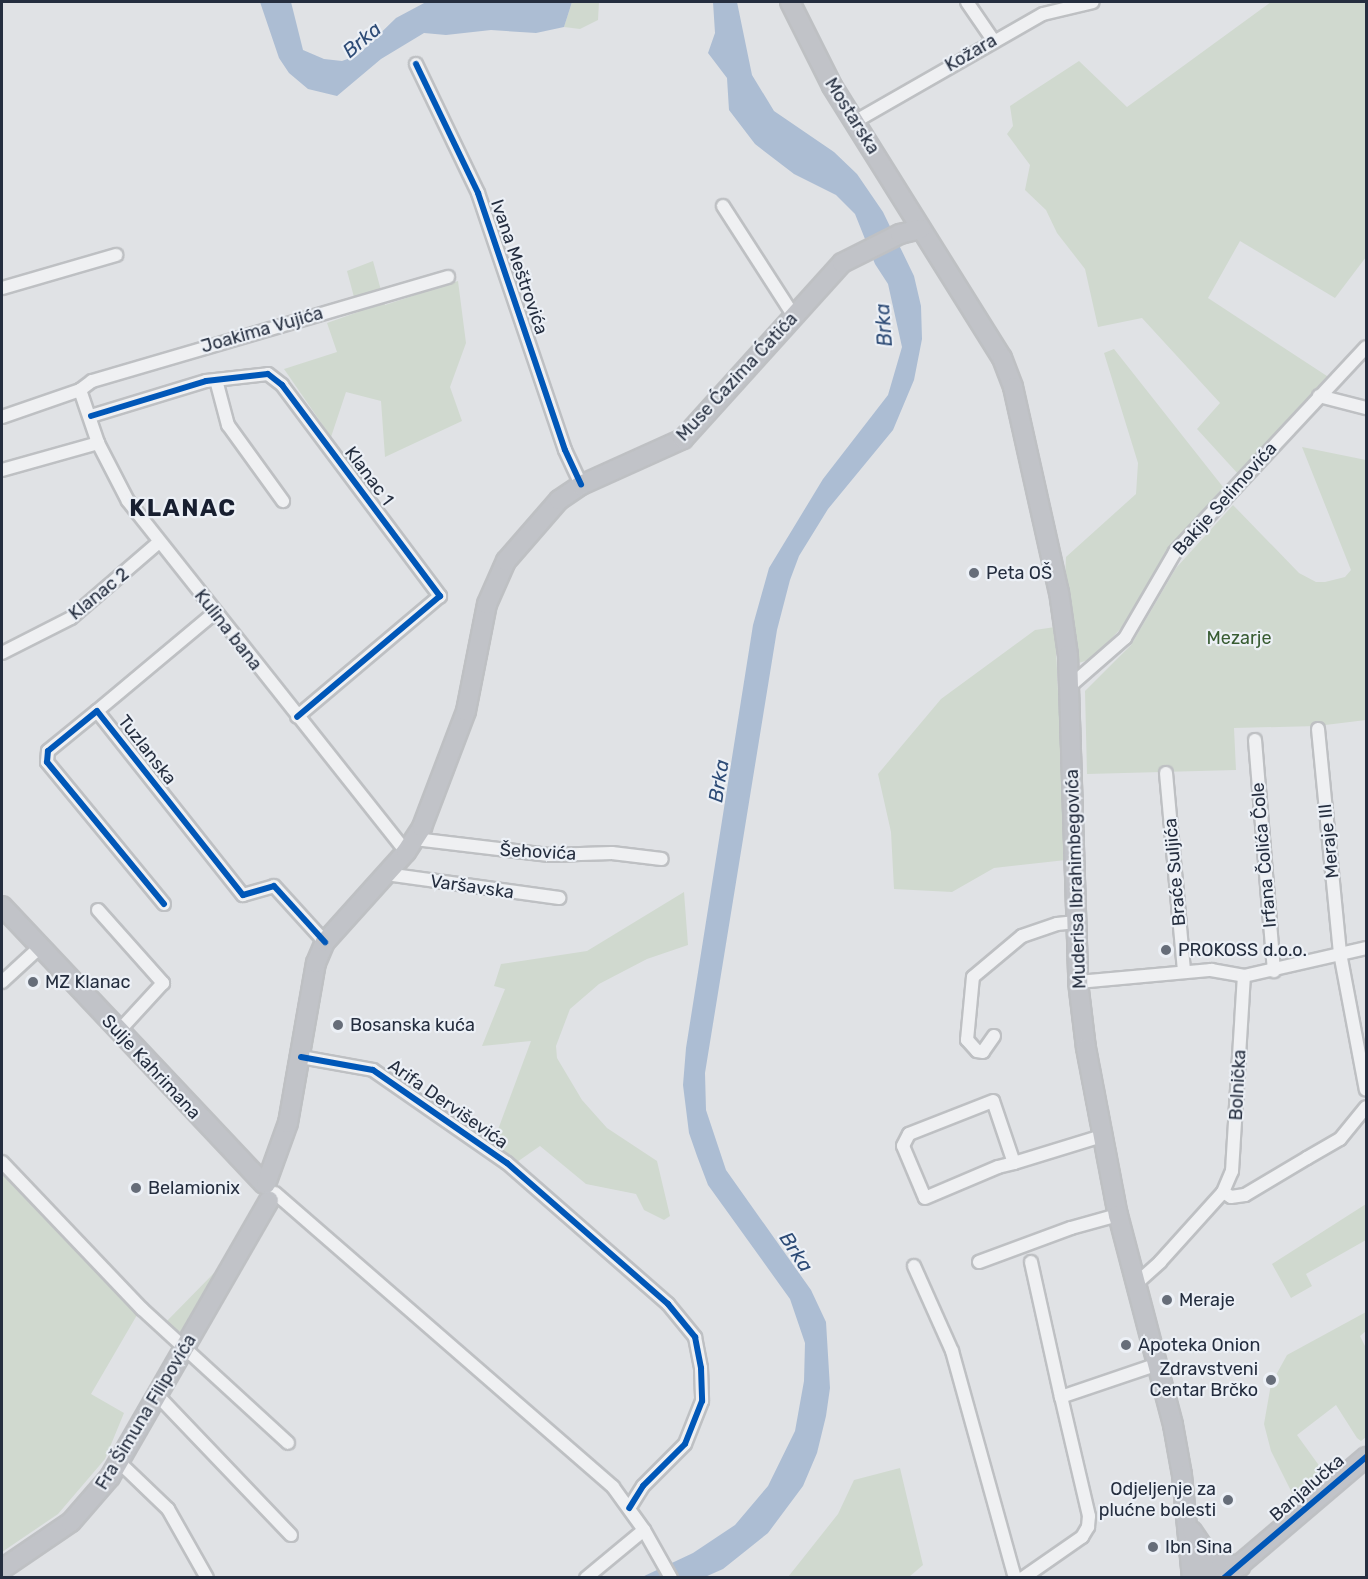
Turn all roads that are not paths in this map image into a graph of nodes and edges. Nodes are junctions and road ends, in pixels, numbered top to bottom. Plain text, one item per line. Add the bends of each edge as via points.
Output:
1 (790, 2) edge
2 (967, 2) edge
3 (1093, 2) edge
4 (993, 40) junction
5 (417, 64) dead end
6 (856, 121) junction
7 (723, 206) dead end
8 (920, 229) junction
9 (116, 255) dead end
10 (448, 278) dead end
11 (2, 288) edge
12 (794, 316) junction
13 (1366, 347) edge
14 (216, 380) junction
15 (80, 390) junction
16 (1319, 396) junction
17 (1366, 408) edge
18 (91, 416) junction
19 (2, 417) edge
20 (98, 443) junction
21 (2, 470) edge
22 (581, 485) junction
23 (283, 501) dead end
24 (159, 542) junction
25 (214, 613) junction
26 (2, 653) edge
27 (1070, 686) junction
28 (97, 711) junction
29 (297, 717) junction
30 (1318, 729) dead end
31 (1254, 740) dead end
32 (1166, 773) dead end
33 (410, 846) junction
34 (662, 859) dead end
35 (386, 874) junction
36 (559, 898) dead end
37 (164, 904) dead end
38 (2, 906) edge
39 (98, 910) dead end
40 (1076, 922) junction
41 (325, 942) junction
42 (40, 947) junction
43 (1366, 948) edge
44 (1340, 953) junction
45 (1274, 971) junction
46 (1184, 972) junction
47 (1244, 976) junction
48 (2, 982) edge
49 (1078, 982) junction
50 (118, 1032) junction
51 (994, 1036) dead end
52 (301, 1057) junction
53 (1366, 1090) edge
54 (1366, 1107) edge
55 (1102, 1136) junction
56 (2, 1162) edge
57 (1014, 1163) junction
58 (265, 1190) junction
59 (1223, 1192) junction
60 (1118, 1215) junction
61 (979, 1262) dead end
62 (1031, 1262) dead end
63 (914, 1266) dead end
64 (1138, 1282) junction
65 (184, 1349) junction
66 (1158, 1364) junction
67 (159, 1397) junction
68 (1061, 1397) junction
69 (288, 1443) dead end
70 (1366, 1457) edge
71 (119, 1462) junction
72 (629, 1508) junction
73 (1188, 1521) junction
74 (291, 1535) dead end
75 (647, 1535) junction
76 (1190, 1550) junction
77 (2, 1569) edge
78 (1243, 1572) edge
79 (207, 1578) edge
80 (586, 1578) edge
81 (671, 1578) edge
82 (1015, 1578) edge
83 (1023, 1578) edge
84 (1192, 1578) edge
85 (1214, 1578) edge
86 (1224, 1578) edge

1 - 6 main road, Mostarska via 832,86
2 - 4 street
3 - 4 street, Kožara via 1043,14
4 - 6 street, Kožara
5 - 22 street, Ivana Meštrovića via 478,193 565,450
6 - 8 main road, Mostarska
7 - 12 street
8 - 12 main road, Muse Ćazima Ćatića via 900,234 837,268
8 - 27 main road, Muderisa Ibrahimbegovića via 1002,358 1013,387 1059,592
9 - 11 street
10 - 15 street, Joakima Vujića via 256,331 92,381
12 - 22 main road, Muse Ćazima Ćatića via 683,439
13 - 16 street, Bakije Selimovića
14 - 18 street, Klanac 1
14 - 23 street via 228,425
14 - 29 street, Klanac 1 via 245,380 264,374 282,385 440,596
15 - 18 street, Kulina bana
15 - 19 street, Joakima Vujića
16 - 17 street
16 - 27 street, Bakije Selimovića via 1175,552 1125,638
18 - 20 street, Kulina bana
20 - 21 street
20 - 24 street, Kulina bana via 128,501
22 - 33 main road, Muse Ćazima Ćatića via 547,511 496,581 487,604 466,711
24 - 25 street, Kulina bana
24 - 26 street, Klanac 2 via 71,618
25 - 28 street, Tuzlanska
25 - 29 street, Kulina bana
27 - 40 main road, Muderisa Ibrahimbegovića
28 - 37 street, Tuzlanska via 48,751 47,762
28 - 41 street, Tuzlanska via 243,896 274,886
29 - 33 street, Kulina bana
30 - 44 street, Meraje III
31 - 45 street, Irfana Čolića Čole
32 - 46 street, Braće Suljića
33 - 34 street, Šehovića via 549,855 612,853
33 - 35 main road, Muse Ćazima Ćatića
35 - 36 street, Varšavska
35 - 41 main road, Muse Ćazima Ćatića
38 - 42 main road, Sulje Kahrimana
39 - 50 street via 163,983
40 - 49 main road, Muderisa Ibrahimbegovića
40 - 51 street via 1023,936 973,977 967,1040 976,1051 983,1052
41 - 52 main road, Muse Ćazima Ćatića via 311,985
42 - 48 street
42 - 50 main road, Sulje Kahrimana
43 - 44 street
44 - 45 street
44 - 53 street, Meraje III
45 - 47 street
46 - 47 street via 1211,970
46 - 49 street
47 - 59 street, Bolnička via 1232,1172
49 - 55 main road, Muderisa Ibrahimbegovića
50 - 58 main road, Sulje Kahrimana
52 - 58 main road, Muse Ćazima Ćatića
52 - 72 street, Arifa Derviševića via 373,1070 507,1163 668,1304 695,1337 702,1401 685,1444 643,1486
54 - 59 street via 1340,1139 1245,1195 1232,1197
55 - 57 street
55 - 60 main road, Muderisa Ibrahimbegovića
56 - 65 street
57 - 57 street via 925,1198 903,1146 909,1134 993,1101
58 - 65 main road, Fra Šimuna Filipovića via 253,1223
58 - 72 street via 606,1492
59 - 64 street, Bolnička
60 - 61 street
60 - 64 main road, Muderisa Ibrahimbegovića
62 - 68 street
63 - 82 street via 952,1351
64 - 66 main road, Muderisa Ibrahimbegovića
65 - 67 main road, Fra Šimuna Filipovića
65 - 69 street
66 - 68 street
66 - 73 main road, Muderisa Ibrahimbegovića via 1175,1435
67 - 71 main road, Fra Šimuna Filipovića
67 - 74 street
68 - 83 street via 1089,1516 1088,1527 1082,1537
70 - 78 main road, Banjalučka via 1332,1483
71 - 77 main road, Fra Šimuna Filipovića via 96,1496 70,1522
71 - 79 street via 168,1509
72 - 75 street
73 - 76 main road, Muderisa Ibrahimbegovića
73 - 78 main road via 1206,1556
75 - 80 street
75 - 81 street
76 - 84 main road, Muderisa Ibrahimbegovića
76 - 85 main road
78 - 86 main road, Banjalučka

